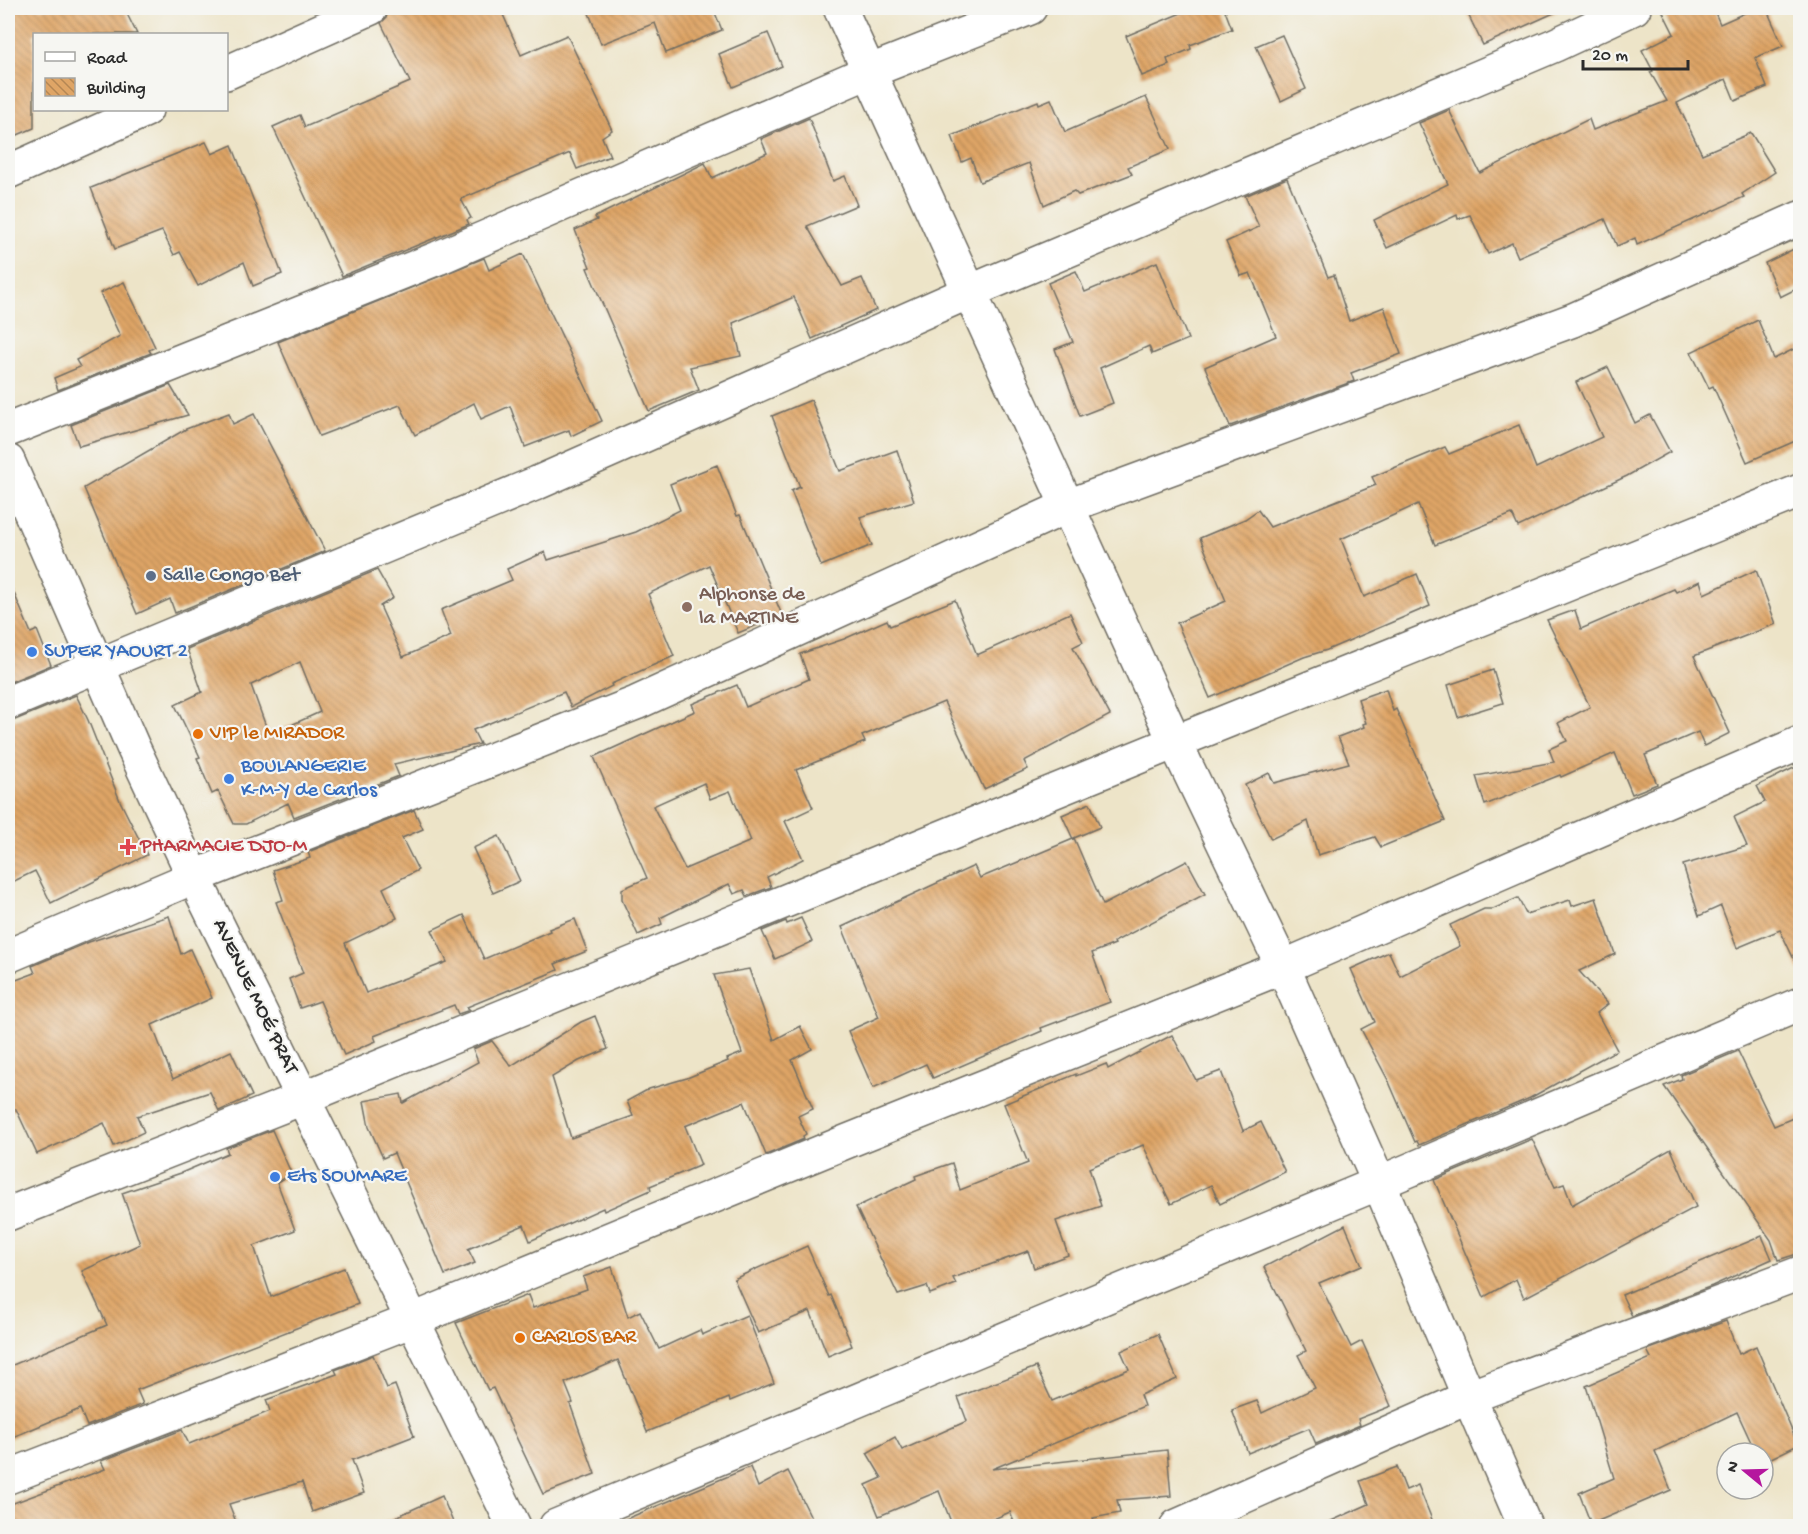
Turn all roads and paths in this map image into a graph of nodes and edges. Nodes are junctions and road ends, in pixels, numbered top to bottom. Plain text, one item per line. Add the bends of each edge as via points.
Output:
1 (371, 8) edge
2 (840, 8) edge
3 (1030, 8) edge
4 (1634, 8) edge
5 (228, 72) edge
6 (868, 72) junction
7 (144, 111) edge
8 (8, 172) edge
9 (1800, 218) edge
10 (969, 292) junction
11 (8, 430) edge
12 (8, 461) edge
13 (1800, 491) edge
14 (1068, 506) junction
15 (98, 666) junction
16 (8, 703) edge
17 (1175, 742) junction
18 (1800, 743) edge
19 (194, 877) junction
20 (8, 956) edge
21 (1283, 967) junction
22 (1800, 1004) edge
23 (303, 1098) junction
24 (1379, 1183) junction
25 (8, 1214) edge
26 (1800, 1273) edge
27 (412, 1320) junction
28 (1469, 1398) junction
29 (8, 1477) edge
30 (514, 1527) edge
31 (556, 1527) edge
32 (1177, 1527) edge
33 (1526, 1527) edge

1 - 5 street
2 - 6 street
3 - 6 street
4 - 10 street
6 - 10 street
6 - 11 street via 438,258
7 - 8 street
9 - 14 street via 1573,320
10 - 14 street
10 - 15 street via 537,483
12 - 15 street, AVENUE MOÉ PRAT
13 - 17 street
14 - 17 street
14 - 19 street via 636,702
15 - 16 street
15 - 19 street, AVENUE MOÉ PRAT
17 - 21 street
17 - 23 street
18 - 21 street
19 - 20 street
19 - 23 street, AVENUE MOÉ PRAT
21 - 24 street
21 - 27 street
22 - 24 street
23 - 25 street
23 - 27 street, AVENUE MOÉ PRAT
24 - 28 street
24 - 31 street
26 - 28 street
27 - 29 street
27 - 30 street, AVENUE MOÉ PRAT
28 - 32 street
28 - 33 street

